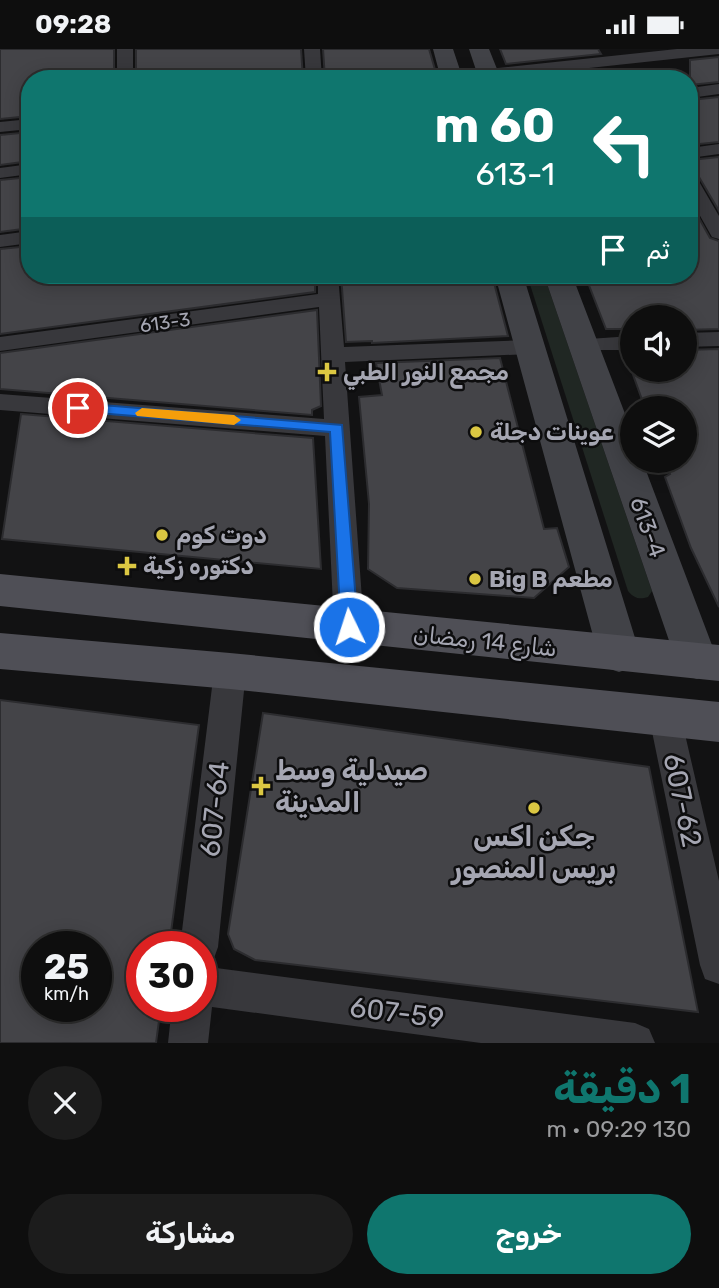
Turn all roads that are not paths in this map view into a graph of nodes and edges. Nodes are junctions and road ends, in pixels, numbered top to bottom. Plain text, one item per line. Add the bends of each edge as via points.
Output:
1 (125, 49) edge
2 (312, 49) edge
3 (443, 49) edge
4 (479, 49) edge
5 (719, 49) edge
6 (616, 54) edge
7 (125, 70) edge
8 (313, 70) edge
9 (449, 70) edge
10 (487, 70) edge
11 (524, 70) edge
12 (719, 89) edge
13 (698, 92) edge
14 (21, 125) edge
15 (0, 127) edge
16 (719, 149) edge
17 (698, 152) edge
18 (21, 170) edge
19 (0, 173) edge
20 (698, 196) edge
21 (719, 233) edge
22 (21, 238) edge
23 (0, 241) edge
24 (512, 284) edge
25 (561, 284) edge
26 (328, 287) edge
27 (719, 339) edge
28 (697, 340) edge
29 (620, 343) edge
30 (0, 344) edge
31 (582, 345) junction
32 (530, 347) junction
33 (332, 355) junction
34 (0, 402) edge
35 (337, 428) junction
36 (0, 590) edge
37 (349, 627) junction
38 (0, 651) edge
39 (619, 654) junction
40 (708, 662) edge
41 (230, 671) junction
42 (665, 717) junction
43 (719, 722) edge
44 (201, 931) edge
45 (719, 965) edge
46 (217, 988) edge
47 (190, 1022) edge
48 (188, 1043) edge
49 (635, 1043) edge

1 - 7 street
2 - 8 street
3 - 9 street
4 - 10 street
5 - 6 street
6 - 11 street
12 - 13 street
14 - 15 street
16 - 17 street
18 - 19 street
20 - 21 street
22 - 23 street
24 - 32 street
25 - 31 street, 613-4
26 - 30 street, 613-3
26 - 33 street
27 - 28 street
29 - 31 street
31 - 40 street, 613-4
32 - 33 street
32 - 39 street
33 - 35 street
34 - 35 street
35 - 37 street
36 - 37 main road, شارع 14 رمضان
37 - 39 main road, شارع 14 رمضان
38 - 41 main road
39 - 40 main road, شارع 14 رمضان
41 - 42 main road
41 - 44 street, 607-64
42 - 43 main road
42 - 45 street, 607-62
46 - 49 street, 607-59
47 - 48 street

